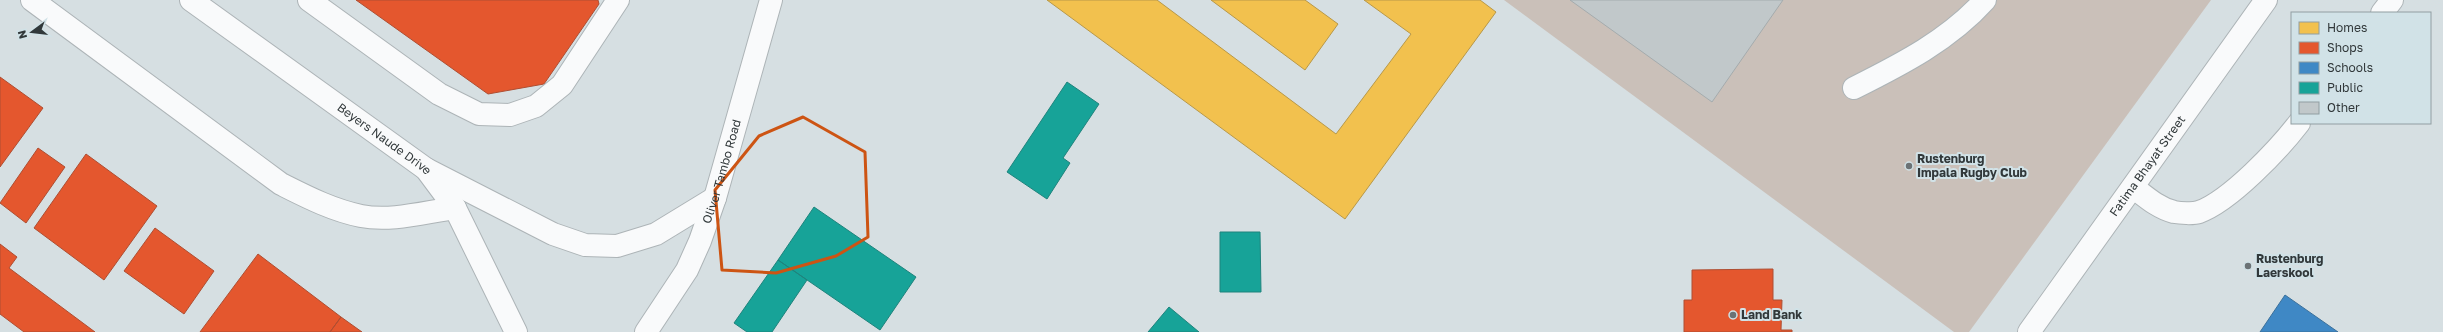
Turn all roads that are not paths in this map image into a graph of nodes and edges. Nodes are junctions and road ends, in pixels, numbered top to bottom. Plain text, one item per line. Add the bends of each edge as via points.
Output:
1 (32, 0) edge
2 (309, 0) edge
3 (618, 0) edge
4 (771, 0) edge
5 (1985, 0) edge
6 (2266, 0) edge
7 (2392, 0) edge
8 (197, 2) edge
9 (2383, 12) edge
10 (1854, 88) dead end
11 (2298, 124) edge
12 (426, 169) junction
13 (2133, 187) junction
14 (715, 198) junction
15 (455, 208) junction
16 (516, 332) edge
17 (646, 332) edge
18 (2029, 332) edge

1 - 15 street via 281,184 321,204 361,216 390,217
2 - 3 street via 439,94 479,114 510,115 536,106 562,85
4 - 14 street, Oliver Tambo Road
5 - 10 street via 1966,22 1912,59
6 - 13 street, Fatima Bhayat Street
7 - 9 street
8 - 12 street, Beyers Naude Drive
11 - 13 street via 2257,170 2226,195 2198,212 2175,212 2156,205
12 - 14 street via 552,234 585,245 617,246 656,234
12 - 15 street, Beyers Naude Drive
13 - 18 street, Fatima Bhayat Street
14 - 17 street, Oliver Tambo Road via 687,270
15 - 16 street, Beyers Naude Drive

